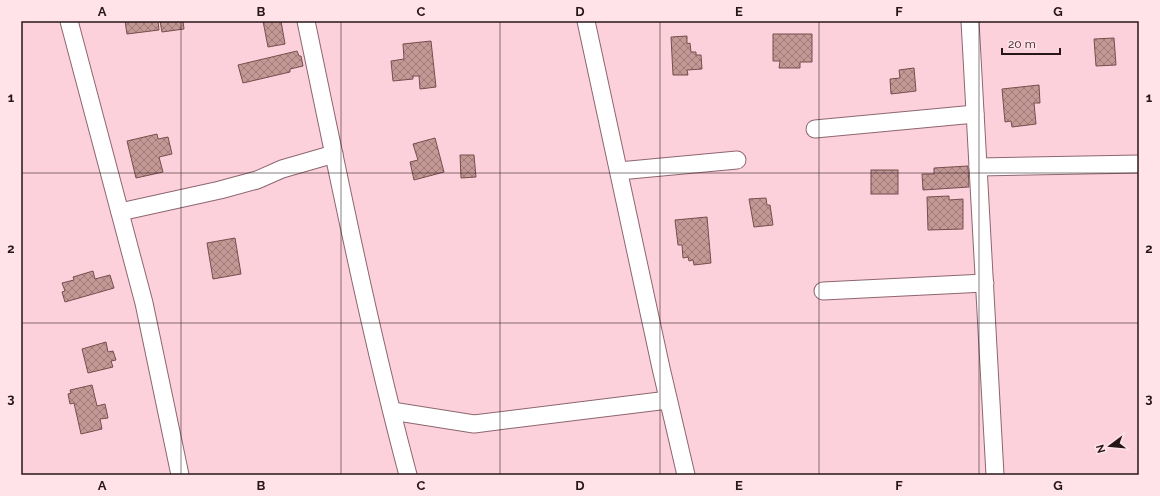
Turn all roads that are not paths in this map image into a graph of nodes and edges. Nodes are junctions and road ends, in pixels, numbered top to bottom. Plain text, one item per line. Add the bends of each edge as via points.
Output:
1 (69, 21) edge
2 (306, 21) edge
3 (586, 21) edge
4 (970, 21) edge
5 (975, 114) junction
6 (815, 129) dead end
7 (334, 154) junction
8 (737, 160) dead end
9 (1139, 164) edge
10 (978, 166) junction
11 (619, 172) junction
12 (120, 212) junction
13 (984, 283) junction
14 (823, 291) dead end
15 (668, 400) junction
16 (392, 411) junction
17 (180, 475) edge
18 (408, 475) edge
19 (686, 475) edge
20 (995, 475) edge

1 - 12 street
2 - 7 street
3 - 11 street
4 - 5 street
5 - 6 street
5 - 10 street
7 - 12 street via 282,169 257,180
7 - 16 street
8 - 11 street
9 - 10 street
10 - 13 street
11 - 15 street
12 - 17 street via 144,302
13 - 14 street
13 - 20 street
15 - 16 street via 474,424
15 - 19 street
16 - 18 street

